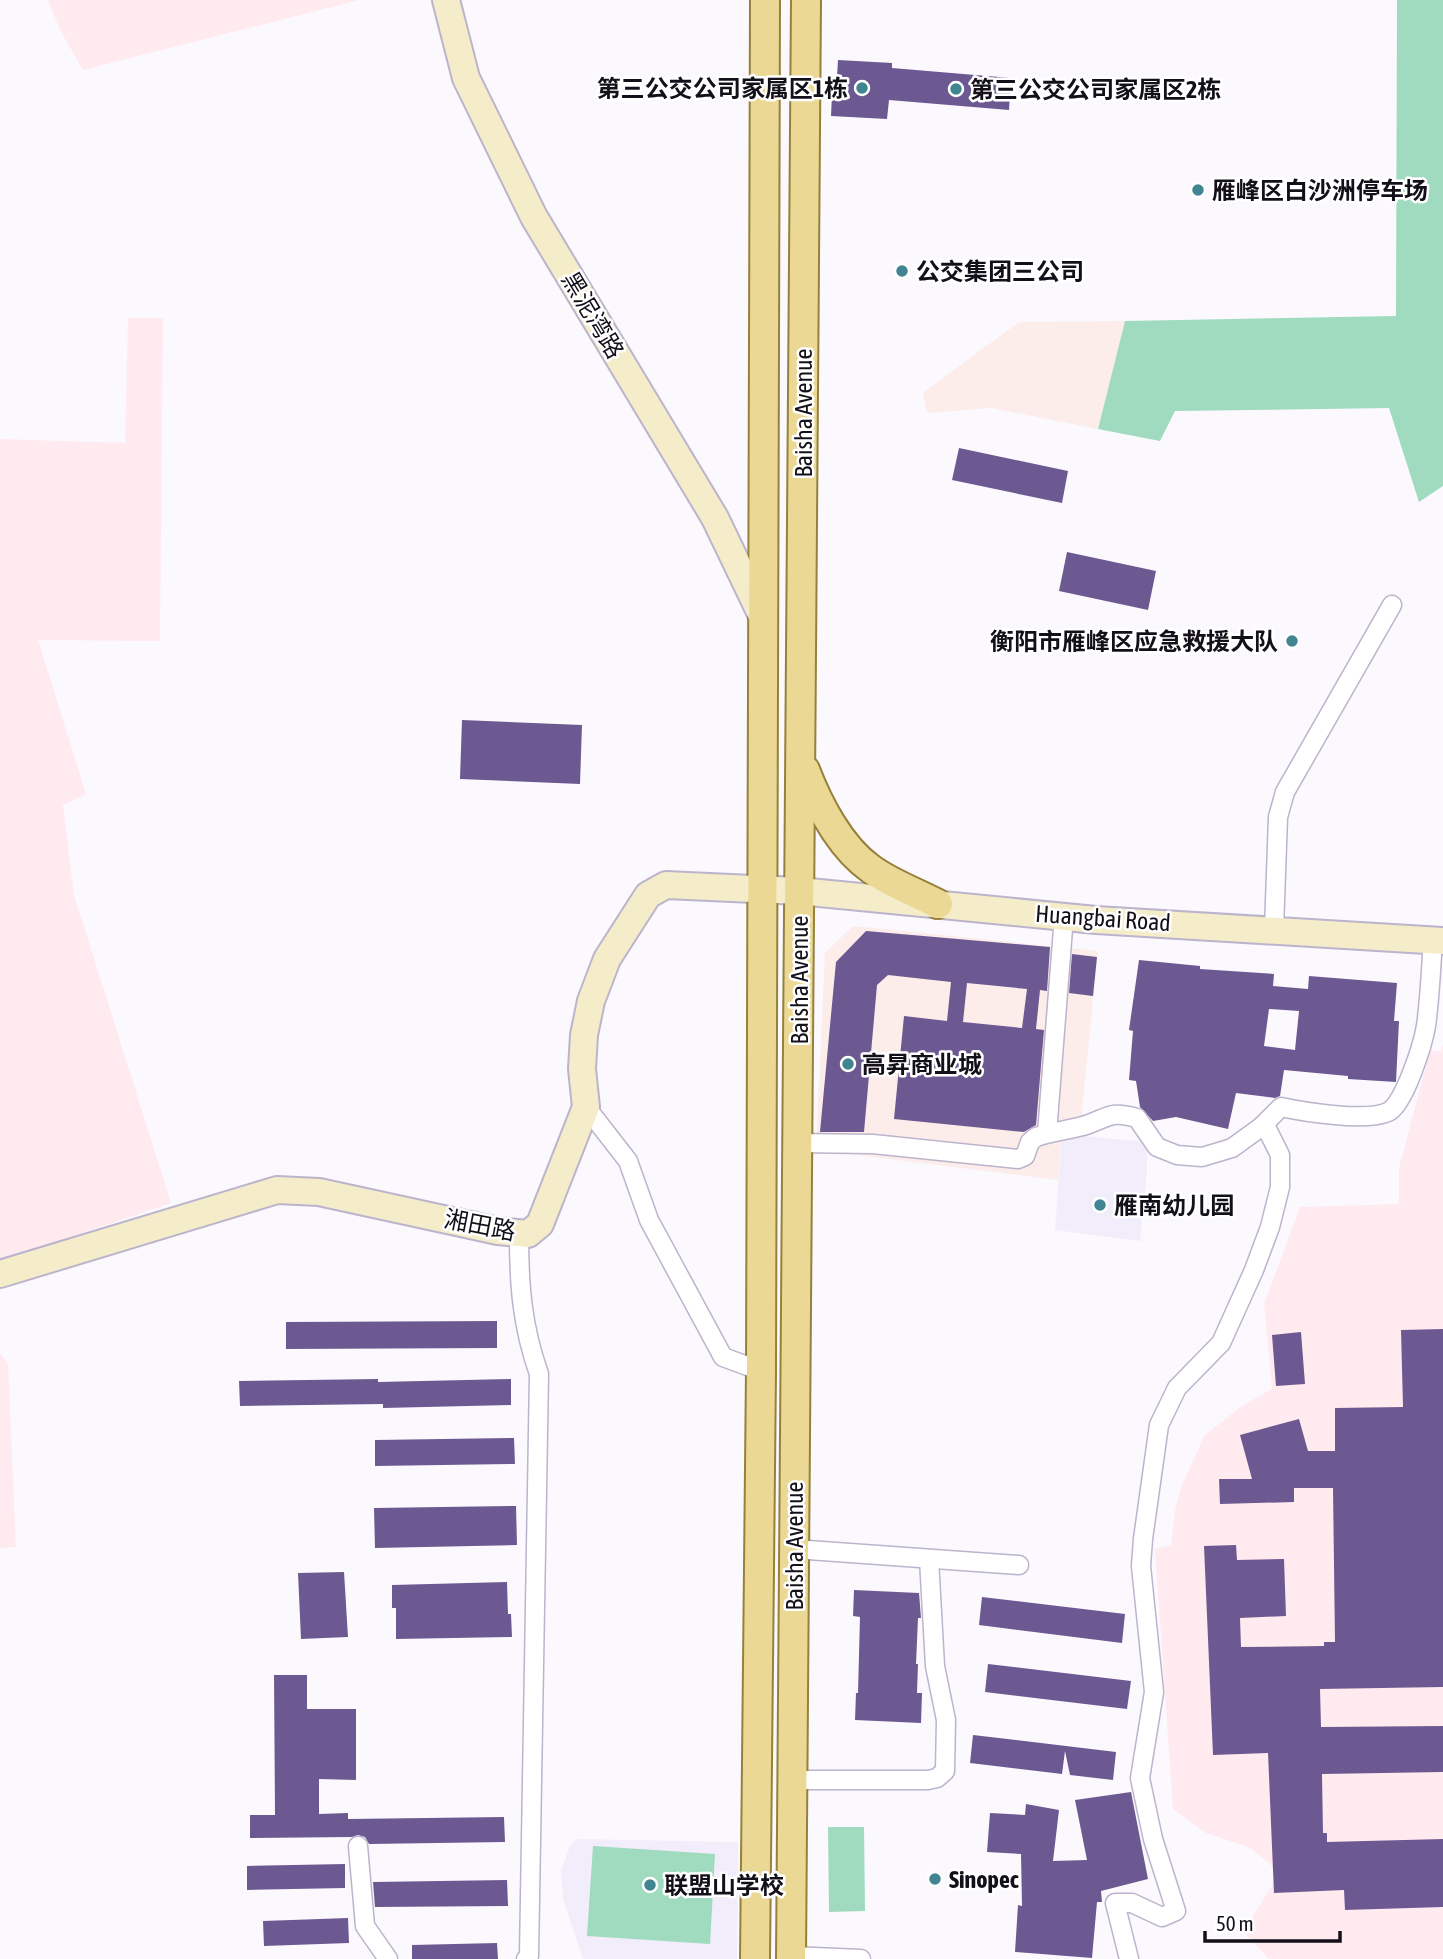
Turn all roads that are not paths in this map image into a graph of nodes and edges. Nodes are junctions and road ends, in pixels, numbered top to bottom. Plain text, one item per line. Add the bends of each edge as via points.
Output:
1 (446, 0) edge
2 (765, 0) edge
3 (806, 0) edge
4 (1392, 605) dead end
5 (764, 620) junction
6 (800, 756) junction
7 (764, 888) junction
8 (799, 891) junction
9 (938, 904) junction
10 (1064, 916) junction
11 (1275, 929) junction
12 (1438, 940) edge
13 (586, 1107) junction
14 (1261, 1127) junction
15 (1047, 1133) junction
16 (797, 1143) junction
17 (519, 1234) junction
18 (0, 1274) edge
19 (761, 1371) junction
20 (794, 1549) junction
21 (929, 1559) junction
22 (1019, 1565) dead end
23 (792, 1780) junction
24 (358, 1846) dead end
25 (791, 1957) edge
26 (388, 1959) edge
27 (526, 1959) edge
28 (755, 1959) edge
29 (861, 1959) edge
30 (1129, 1959) edge

1 - 5 street, 黑泥湾路 via 466,78 534,217 715,518
2 - 5 main road, Baisha Avenue
3 - 6 main road, Baisha Avenue
4 - 11 street via 1285,792 1278,817
5 - 7 main road, Baisha Avenue
6 - 8 main road, Baisha Avenue
6 - 9 main road via 834,831 870,869
7 - 8 street, Huangbai Road
7 - 13 street, 湘田路 via 666,885 648,895 607,959 591,1001 582,1069
7 - 19 main road, Baisha Avenue
8 - 9 street, Huangbai Road
8 - 16 main road, Baisha Avenue
9 - 10 street, Huangbai Road
10 - 11 street, Huangbai Road
10 - 15 street
11 - 12 street, Huangbai Road
12 - 14 street via 1426,1028 1397,1105 1378,1114 1316,1115 1281,1107
13 - 17 street, 湘田路 via 540,1224 528,1234
13 - 19 street via 628,1161 649,1220 723,1357
14 - 15 street via 1232,1148 1202,1157 1157,1147 1137,1118 1126,1115 1103,1116 1090,1124
14 - 30 street via 1268,1131 1280,1155 1280,1186 1270,1227 1221,1343 1177,1388 1159,1425 1141,1566 1154,1692 1140,1778 1176,1911 1162,1917 1132,1903 1115,1903
15 - 16 street via 1032,1139 1025,1156 1016,1159 873,1144
16 - 20 main road, Baisha Avenue
17 - 18 street, 湘田路 via 319,1192 277,1190
17 - 27 street via 519,1291 527,1341 539,1374
19 - 28 main road, Baisha Avenue
20 - 21 street
20 - 23 main road, Baisha Avenue
21 - 22 street
21 - 23 street via 935,1665 946,1720 944,1771 928,1780
23 - 25 main road, Baisha Avenue
24 - 26 street via 365,1926
25 - 29 street

